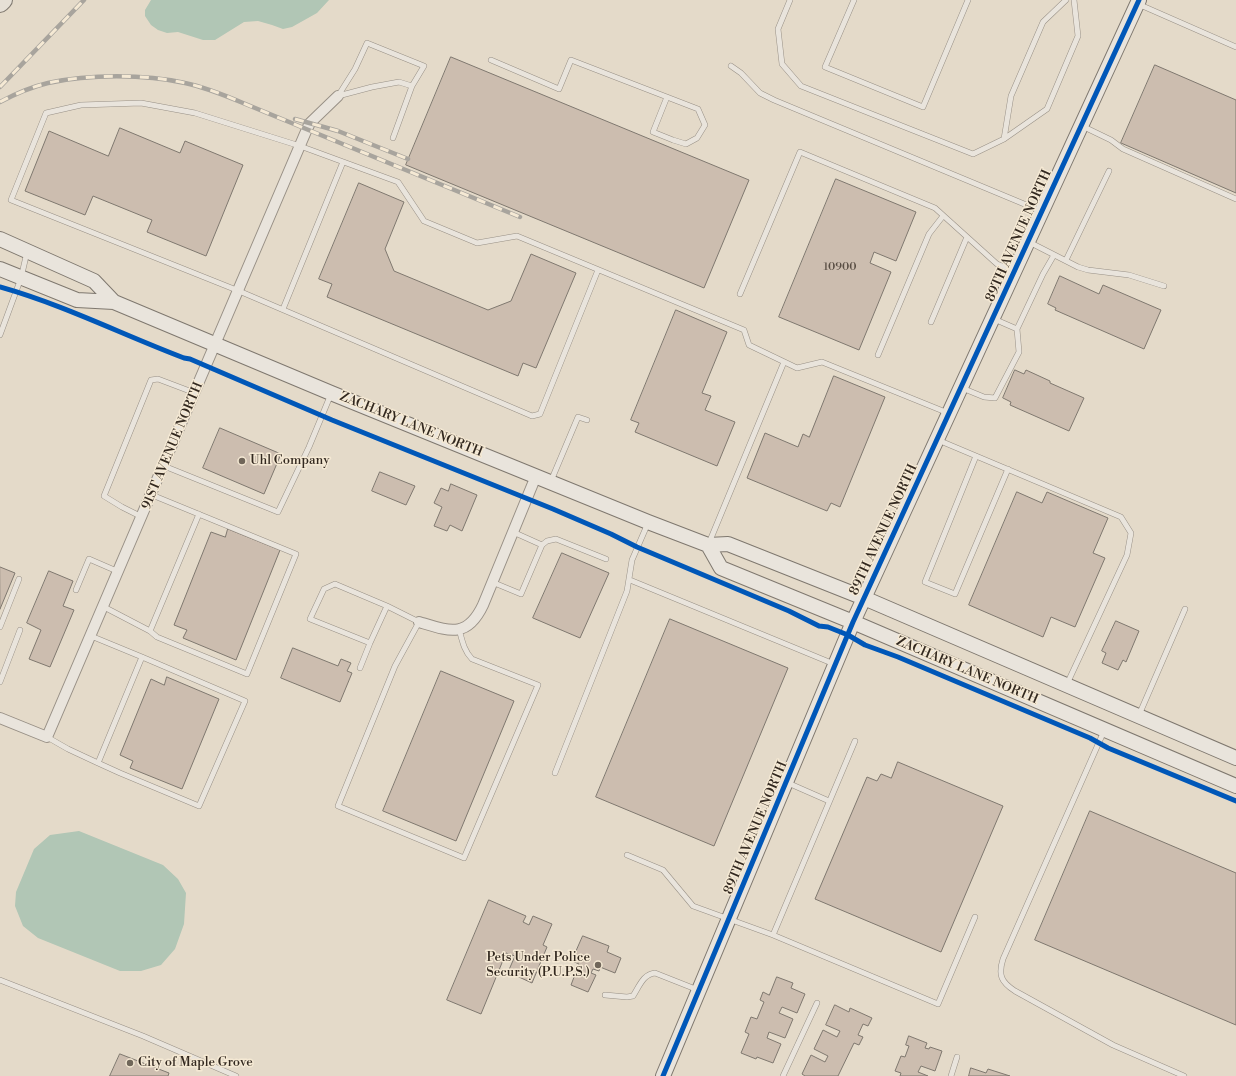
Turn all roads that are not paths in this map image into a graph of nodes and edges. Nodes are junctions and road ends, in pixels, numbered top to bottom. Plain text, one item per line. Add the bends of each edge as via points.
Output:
1 (3, 0) edge
2 (790, 0) edge
3 (854, 0) edge
4 (968, 0) edge
5 (1066, 0) edge
6 (1074, 0) edge
7 (1138, 2) edge
8 (0, 3) edge
9 (1236, 47) edge
10 (491, 60) dead end
11 (731, 66) dead end
12 (412, 86) junction
13 (338, 96) junction
14 (668, 97) junction
15 (1081, 126) junction
16 (393, 138) dead end
17 (1004, 139) junction
18 (300, 146) junction
19 (343, 162) junction
20 (1109, 171) dead end
21 (1236, 198) edge
22 (1042, 212) junction
23 (944, 216) junction
24 (967, 237) junction
25 (0, 239) edge
26 (1028, 242) junction
27 (27, 251) junction
28 (1054, 254) junction
29 (1066, 260) junction
30 (0, 269) edge
31 (598, 270) junction
32 (1015, 271) junction
33 (21, 278) junction
34 (1164, 286) dead end
35 (239, 290) junction
36 (740, 294) dead end
37 (114, 302) junction
38 (283, 309) junction
39 (993, 319) junction
40 (931, 322) dead end
41 (2, 324) edge
42 (1017, 329) junction
43 (0, 335) edge
44 (216, 345) junction
45 (878, 355) dead end
46 (784, 362) junction
47 (961, 388) junction
48 (195, 393) junction
49 (331, 393) junction
50 (949, 414) junction
51 (587, 420) dead end
52 (937, 439) junction
53 (976, 456) junction
54 (164, 466) junction
55 (1008, 469) junction
56 (536, 476) junction
57 (550, 482) junction
58 (152, 495) junction
59 (199, 514) junction
60 (142, 517) junction
61 (648, 522) junction
62 (513, 532) junction
63 (542, 545) junction
64 (708, 545) junction
65 (606, 559) dead end
66 (119, 572) junction
67 (19, 580) dead end
68 (630, 580) junction
69 (492, 582) junction
70 (76, 590) dead end
71 (864, 598) junction
72 (387, 606) junction
73 (104, 607) junction
74 (1185, 609) dead end
75 (418, 622) junction
76 (853, 622) junction
77 (0, 626) edge
78 (459, 629) junction
79 (20, 630) dead end
80 (150, 631) junction
81 (91, 636) junction
82 (370, 643) junction
83 (142, 658) junction
84 (835, 665) junction
85 (360, 668) dead end
86 (0, 682) edge
87 (1066, 685) junction
88 (1139, 716) junction
89 (0, 718) edge
90 (1104, 730) junction
91 (48, 737) junction
92 (855, 741) dead end
93 (1235, 756) edge
94 (98, 763) junction
95 (554, 773) dead end
96 (787, 782) junction
97 (1236, 786) edge
98 (829, 801) junction
99 (627, 855) dead end
100 (975, 917) dead end
101 (730, 918) junction
102 (773, 935) junction
103 (0, 980) edge
104 (699, 991) junction
105 (605, 995) dead end
106 (817, 1003) dead end
107 (957, 1056) dead end
108 (236, 1076) edge
109 (663, 1076) edge
110 (783, 1076) edge
111 (951, 1076) edge
112 (1184, 1076) edge

1 - 8 highway
2 - 17 lane via 778,29 782,64 801,86 973,154
3 - 4 lane via 825,67 923,107
5 - 17 lane via 1043,22 1011,96
6 - 17 lane via 1078,36 1046,109
7 - 9 lane
7 - 15 main road, 89TH AVENUE NORTH
10 - 14 lane via 559,88 571,60
11 - 22 lane via 760,93 774,100
12 - 13 lane via 400,82
12 - 13 lane via 424,66 367,43
12 - 16 lane
13 - 18 street, 91ST AVENUE NORTH via 310,123
14 - 14 lane via 698,109 705,125 697,138 686,144 653,132
15 - 21 lane via 1111,140 1123,149
15 - 22 main road, 89TH AVENUE NORTH
18 - 19 lane
18 - 35 street, 91ST AVENUE NORTH
18 - 35 lane via 195,113 141,103 82,105 46,113 11,200
19 - 31 lane via 398,182 424,221 477,243 518,236
19 - 38 lane
20 - 29 lane
22 - 26 main road, 89TH AVENUE NORTH
23 - 24 lane
23 - 36 lane via 935,208 800,152
23 - 45 lane via 929,234
24 - 32 lane via 997,264
24 - 40 lane
25 - 27 main road, ZACHARY LANE NORTH
26 - 28 lane
26 - 32 main road, 89TH AVENUE NORTH
27 - 33 lane
27 - 37 main road, ZACHARY LANE NORTH via 94,281
28 - 29 lane
28 - 42 lane
29 - 34 lane via 1088,270 1129,275
30 - 33 main road, ZACHARY LANE NORTH
31 - 38 lane via 540,414 532,416
31 - 46 lane via 744,330 749,345
32 - 39 main road, 89TH AVENUE NORTH
33 - 37 main road, ZACHARY LANE NORTH via 77,300
33 - 41 lane
35 - 38 lane
35 - 44 street, 91ST AVENUE NORTH
37 - 44 main road, ZACHARY LANE NORTH
39 - 42 lane
39 - 47 main road, 89TH AVENUE NORTH
41 - 43 lane
42 - 47 lane via 1018,352 995,398 984,397
44 - 48 street, 91ST AVENUE NORTH
44 - 49 main road, ZACHARY LANE NORTH
46 - 50 lane via 797,368 822,362
46 - 64 lane
47 - 50 main road, 89TH AVENUE NORTH
48 - 54 street, 91ST AVENUE NORTH
48 - 60 lane via 158,379 151,380 104,496
49 - 54 lane via 278,512
49 - 56 main road, ZACHARY LANE NORTH
50 - 52 main road, 89TH AVENUE NORTH
51 - 57 lane via 578,416
52 - 53 lane
52 - 71 main road, 89TH AVENUE NORTH
53 - 55 lane
53 - 55 lane via 924,582 955,594
54 - 58 street, 91ST AVENUE NORTH
55 - 87 lane via 1121,517 1131,533 1127,555
56 - 57 main road, ZACHARY LANE NORTH
56 - 62 street
57 - 61 main road, ZACHARY LANE NORTH
58 - 59 lane
58 - 60 street, 91ST AVENUE NORTH
59 - 80 lane
59 - 80 lane via 296,554 247,674 158,637
60 - 66 street, 91ST AVENUE NORTH
61 - 64 main road, ZACHARY LANE NORTH
61 - 68 lane via 632,560
62 - 63 lane
62 - 69 street
63 - 65 lane via 556,539
63 - 69 lane via 521,594
64 - 71 main road, ZACHARY LANE NORTH via 728,544
64 - 76 main road, ZACHARY LANE NORTH via 721,568
66 - 70 lane via 89,559
66 - 73 street, 91ST AVENUE NORTH
67 - 77 lane
68 - 84 lane
68 - 95 lane
69 - 78 street via 476,618 471,624
71 - 76 main road, 89TH AVENUE NORTH
71 - 87 main road, ZACHARY LANE NORTH
72 - 75 lane
72 - 82 lane
72 - 82 lane via 335,584 324,588 310,619
73 - 80 lane
73 - 81 street, 91ST AVENUE NORTH
74 - 88 lane
75 - 78 street via 439,628
75 - 78 lane via 395,666 338,806 464,858 538,686 472,659 464,648
76 - 84 main road, 89TH AVENUE NORTH
76 - 90 main road, ZACHARY LANE NORTH
79 - 86 lane
81 - 83 lane
81 - 91 street, 91ST AVENUE NORTH
82 - 85 lane
83 - 94 lane
83 - 94 lane via 245,701 199,806
84 - 96 main road, 89TH AVENUE NORTH
87 - 88 main road, ZACHARY LANE NORTH
88 - 93 main road, ZACHARY LANE NORTH
89 - 91 street
90 - 97 main road, ZACHARY LANE NORTH
90 - 112 lane via 1003,958 1000,975 1007,986 1036,1003 1113,1045
91 - 94 lane
92 - 98 lane
96 - 98 lane
96 - 101 main road, 89TH AVENUE NORTH
98 - 102 lane
99 - 101 lane via 664,870 693,906
100 - 102 lane via 938,1004
101 - 102 lane
101 - 104 main road, 89TH AVENUE NORTH
103 - 108 lane via 143,1036
104 - 105 lane via 655,973 644,979 633,996
104 - 109 main road, 89TH AVENUE NORTH
106 - 110 lane
107 - 111 lane

